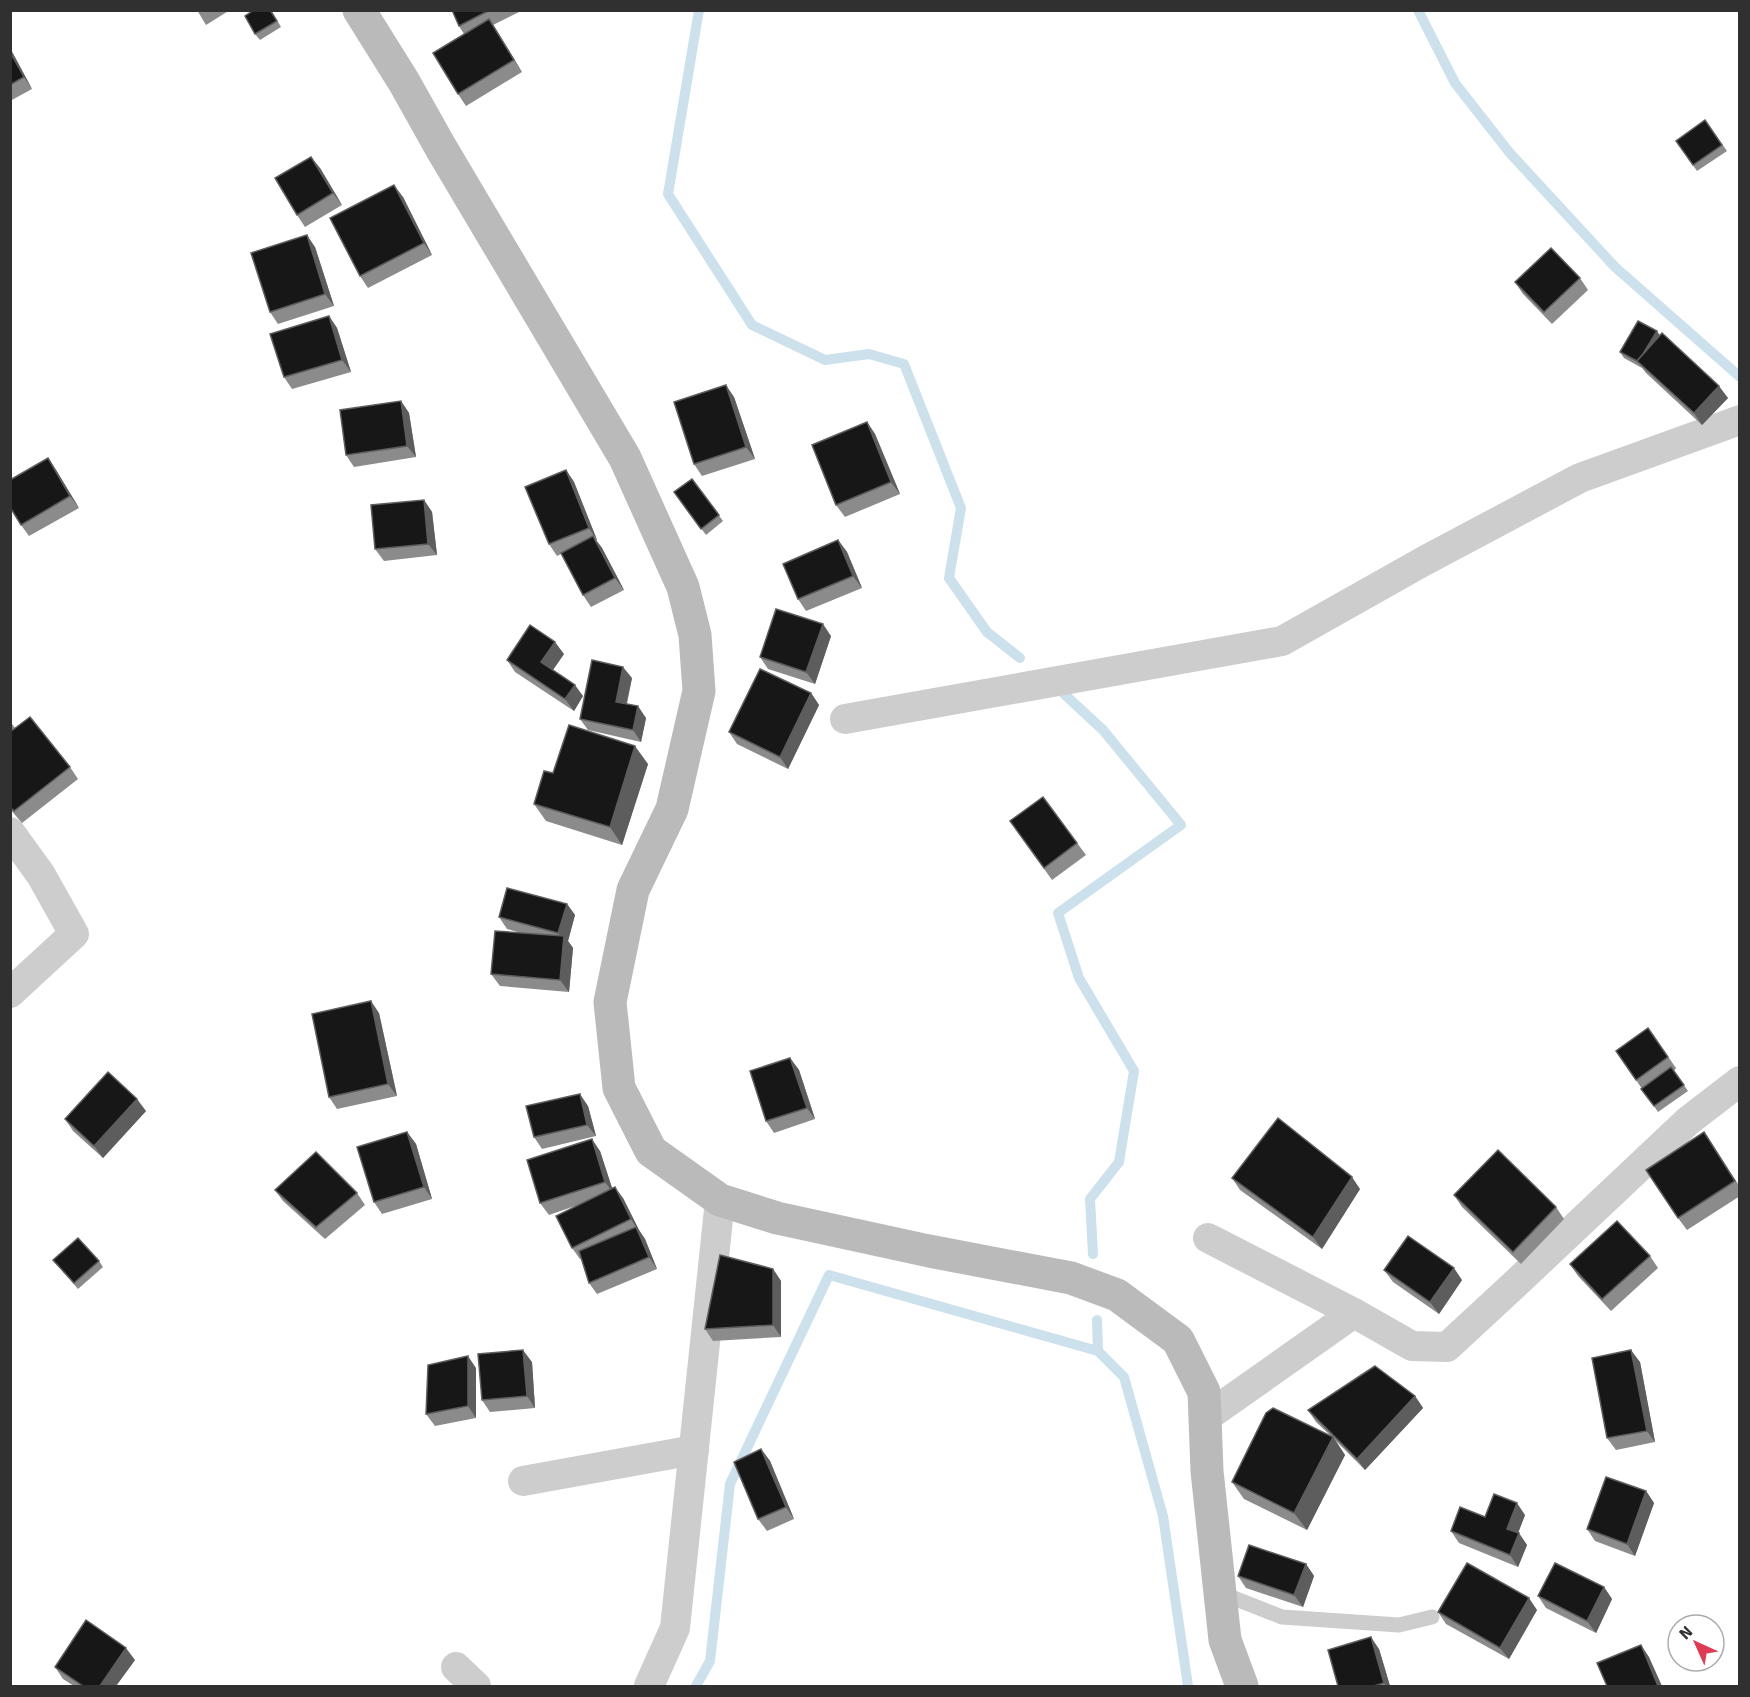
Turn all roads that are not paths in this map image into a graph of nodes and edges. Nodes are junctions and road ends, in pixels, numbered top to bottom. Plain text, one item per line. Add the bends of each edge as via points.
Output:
1 (359, 10) edge
2 (1740, 420) edge
3 (845, 719) dead end
4 (10, 832) edge
5 (10, 993) edge
6 (1740, 1082) edge
7 (720, 1200) junction
8 (1208, 1238) dead end
9 (1354, 1312) junction
10 (1205, 1418) junction
11 (694, 1450) junction
12 (523, 1481) dead end
13 (1221, 1593) junction
14 (1432, 1617) dead end
15 (649, 1686) edge
16 (1242, 1686) edge

1 - 7 main road via 625,458 683,587 695,635 699,691 672,809 633,890 610,1002 619,1088 651,1151
2 - 3 street via 1580,478 1282,642
4 - 5 street via 41,875 74,934
6 - 9 street via 1688,1121 1447,1347 1412,1346
7 - 10 main road via 812,1226 1071,1278 1117,1295 1178,1340 1204,1392
7 - 11 street
8 - 9 street
9 - 10 street
10 - 13 main road
11 - 12 street
11 - 15 street via 675,1628
13 - 14 lane via 1282,1617 1399,1625
13 - 16 main road via 1225,1640

